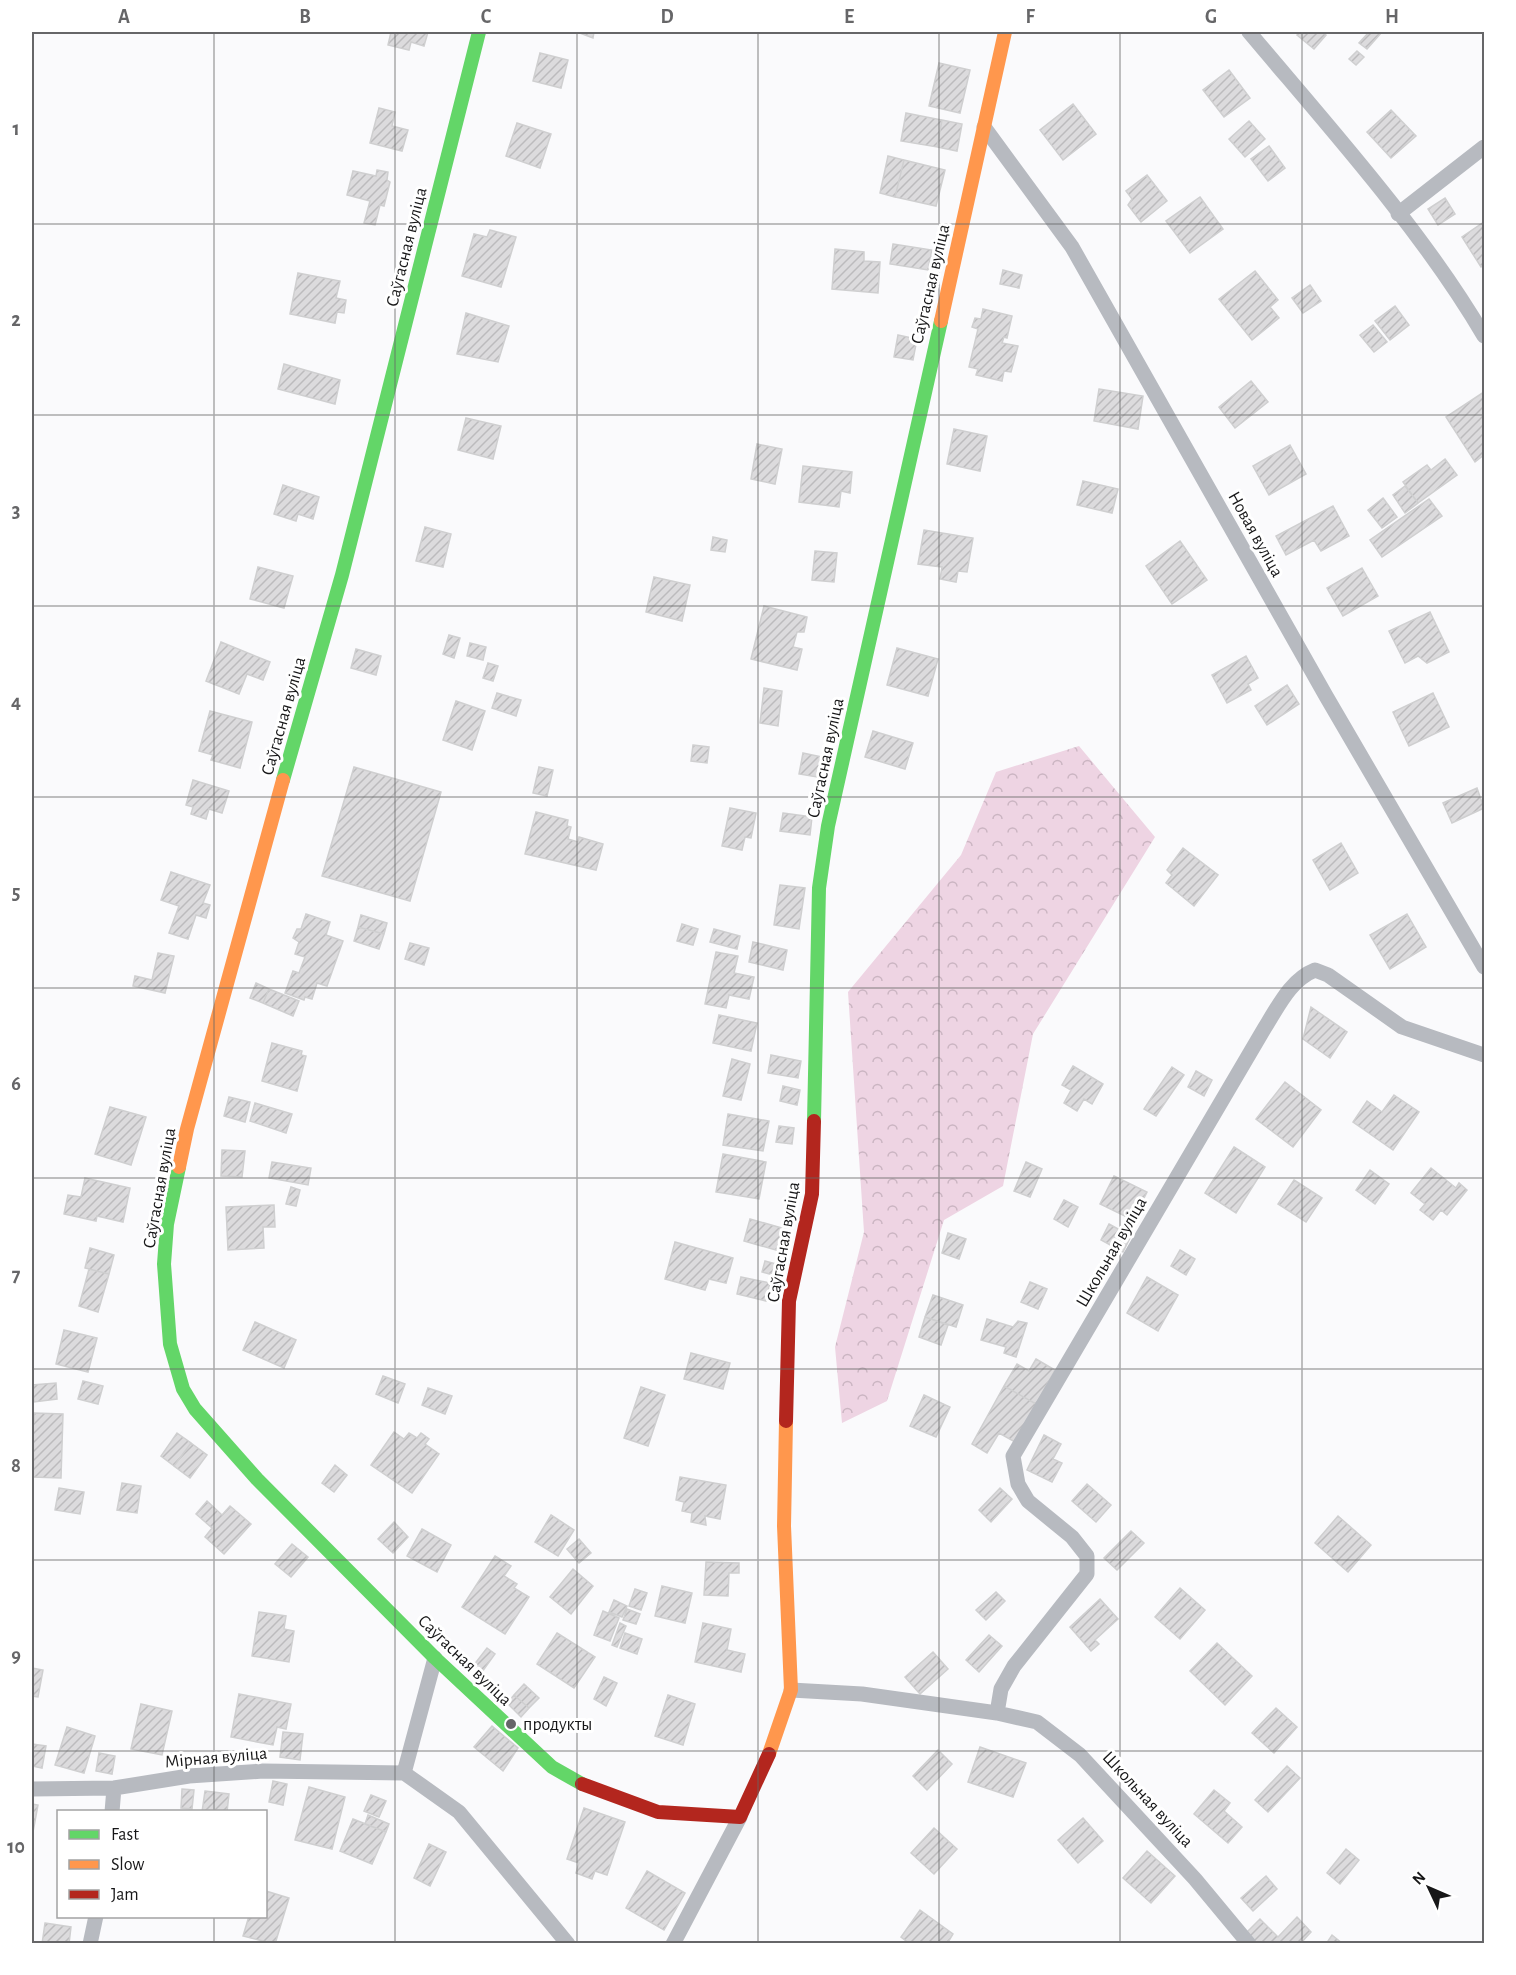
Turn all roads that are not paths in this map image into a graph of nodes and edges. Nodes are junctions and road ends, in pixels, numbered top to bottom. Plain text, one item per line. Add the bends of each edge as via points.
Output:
1 (479, 32) edge
2 (1005, 32) edge
3 (1249, 32) edge
4 (984, 127) junction
5 (1485, 147) edge
6 (1398, 214) junction
7 (1485, 336) edge
8 (1485, 967) edge
9 (1485, 1055) edge
10 (435, 1658) junction
11 (791, 1690) junction
12 (997, 1713) junction
13 (404, 1773) junction
14 (114, 1788) junction
15 (32, 1789) edge
16 (112, 1810) edge
17 (740, 1817) junction
18 (96, 1918) edge
19 (90, 1944) edge
20 (568, 1944) edge
21 (673, 1944) edge
22 (1249, 1944) edge

1 - 10 street, Саўгасная вуліца via 342,575 187,1129 167,1224 164,1264 172,1352 183,1389 195,1409 257,1479
2 - 4 street, Саўгасная вуліца
3 - 6 street
4 - 8 street, Новая вуліца via 1072,247 1320,686
4 - 11 street, Саўгасная вуліца via 828,826 819,888 812,1194 789,1301 783,1526
5 - 6 street
6 - 7 street
9 - 12 street, Школьная вуліца via 1402,1027 1315,970 1293,984 1013,1456 1018,1484 1028,1501 1072,1537 1087,1556 1087,1574 1014,1666 1001,1689
10 - 13 street
10 - 17 street, Саўгасная вуліца via 552,1767 593,1790 658,1812
11 - 12 street, Школьная вуліца via 862,1694
11 - 17 street, Саўгасная вуліца via 777,1737
12 - 22 street, Школьная вуліца via 1037,1722 1080,1755 1195,1879
13 - 14 street, Мірная вуліца via 263,1771 189,1776
13 - 20 street via 459,1812
14 - 15 street, Мірная вуліца
14 - 16 street
17 - 21 street
18 - 19 street

